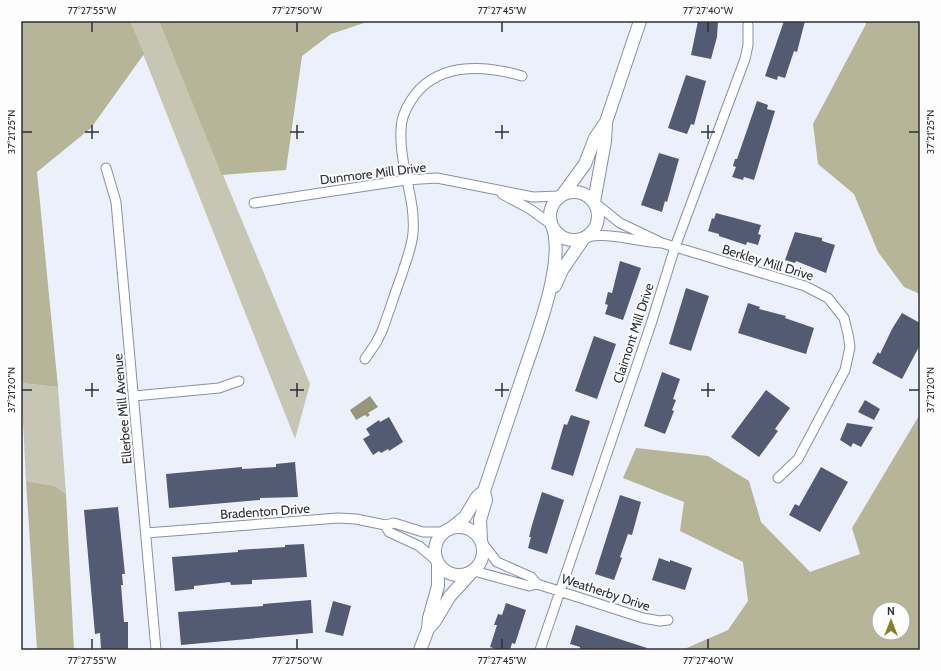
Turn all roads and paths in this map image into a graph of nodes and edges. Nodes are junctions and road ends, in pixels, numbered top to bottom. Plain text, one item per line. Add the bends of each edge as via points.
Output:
1 (640, 21) edge
2 (748, 26) dead end
3 (522, 76) dead end
4 (606, 122) junction
5 (106, 168) dead end
6 (406, 180) junction
7 (495, 191) junction
8 (562, 195) junction
9 (254, 203) dead end
10 (594, 203) junction
11 (552, 226) junction
12 (585, 237) junction
13 (662, 243) junction
14 (675, 247) junction
15 (546, 305) junction
16 (365, 358) dead end
17 (239, 381) dead end
18 (134, 396) junction
19 (778, 478) dead end
20 (484, 491) junction
21 (385, 525) junction
22 (447, 530) junction
23 (146, 533) junction
24 (482, 542) junction
25 (438, 563) junction
26 (472, 572) junction
27 (537, 584) junction
28 (562, 590) junction
29 (668, 620) dead end
30 (428, 629) junction
31 (156, 650) edge
32 (420, 650) edge
33 (540, 650) edge

1 - 4 street
2 - 14 street, Claimont Mill Drive via 745,59
3 - 6 street via 496,69 457,70 441,74 422,86 407,106 402,123
4 - 8 street via 595,138 585,164
4 - 10 street
5 - 18 street, Ellerbee Mill Avenue via 116,202
6 - 7 street, Dunmore Mill Drive via 444,179
6 - 9 street, Dunmore Mill Drive
6 - 16 street via 413,227 411,246 379,338
7 - 8 street, Dunmore Mill Drive via 539,197
7 - 11 street, Dunmore Mill Drive via 530,209
8 - 10 street via 583,193
8 - 11 street via 556,200 550,212
10 - 12 street via 598,210 597,224
10 - 13 street, Berkley Mill Drive via 620,223
11 - 12 street via 563,237
11 - 15 street via 556,237 556,252
12 - 13 street, Berkley Mill Drive via 606,234 643,243
12 - 15 street via 562,270
13 - 14 street, Berkley Mill Drive
14 - 19 street, Berkley Mill Drive via 817,291 836,307 844,318 850,347 846,370 798,459
14 - 28 street, Claimont Mill Drive
15 - 20 street
17 - 18 street via 219,388
18 - 23 street, Ellerbee Mill Avenue
20 - 22 street via 477,496 465,516
20 - 24 street via 486,500 480,520
21 - 22 street, Bradenton Drive via 394,523 423,532
21 - 23 street, Bradenton Drive via 338,518
21 - 25 street, Bradenton Drive via 389,532 419,546
22 - 24 street via 462,527 468,529
22 - 25 street via 436,542
23 - 31 street, Ellerbee Mill Avenue
24 - 26 street via 482,562
24 - 27 street, Weatherby Drive via 497,562 531,577
25 - 26 street via 449,574 464,575
25 - 30 street via 438,586 428,618
26 - 27 street, Weatherby Drive via 529,586
26 - 30 street via 450,596
27 - 28 street, Weatherby Drive
28 - 29 street, Weatherby Drive via 643,618
28 - 33 street, Claimont Mill Drive
30 - 32 street

